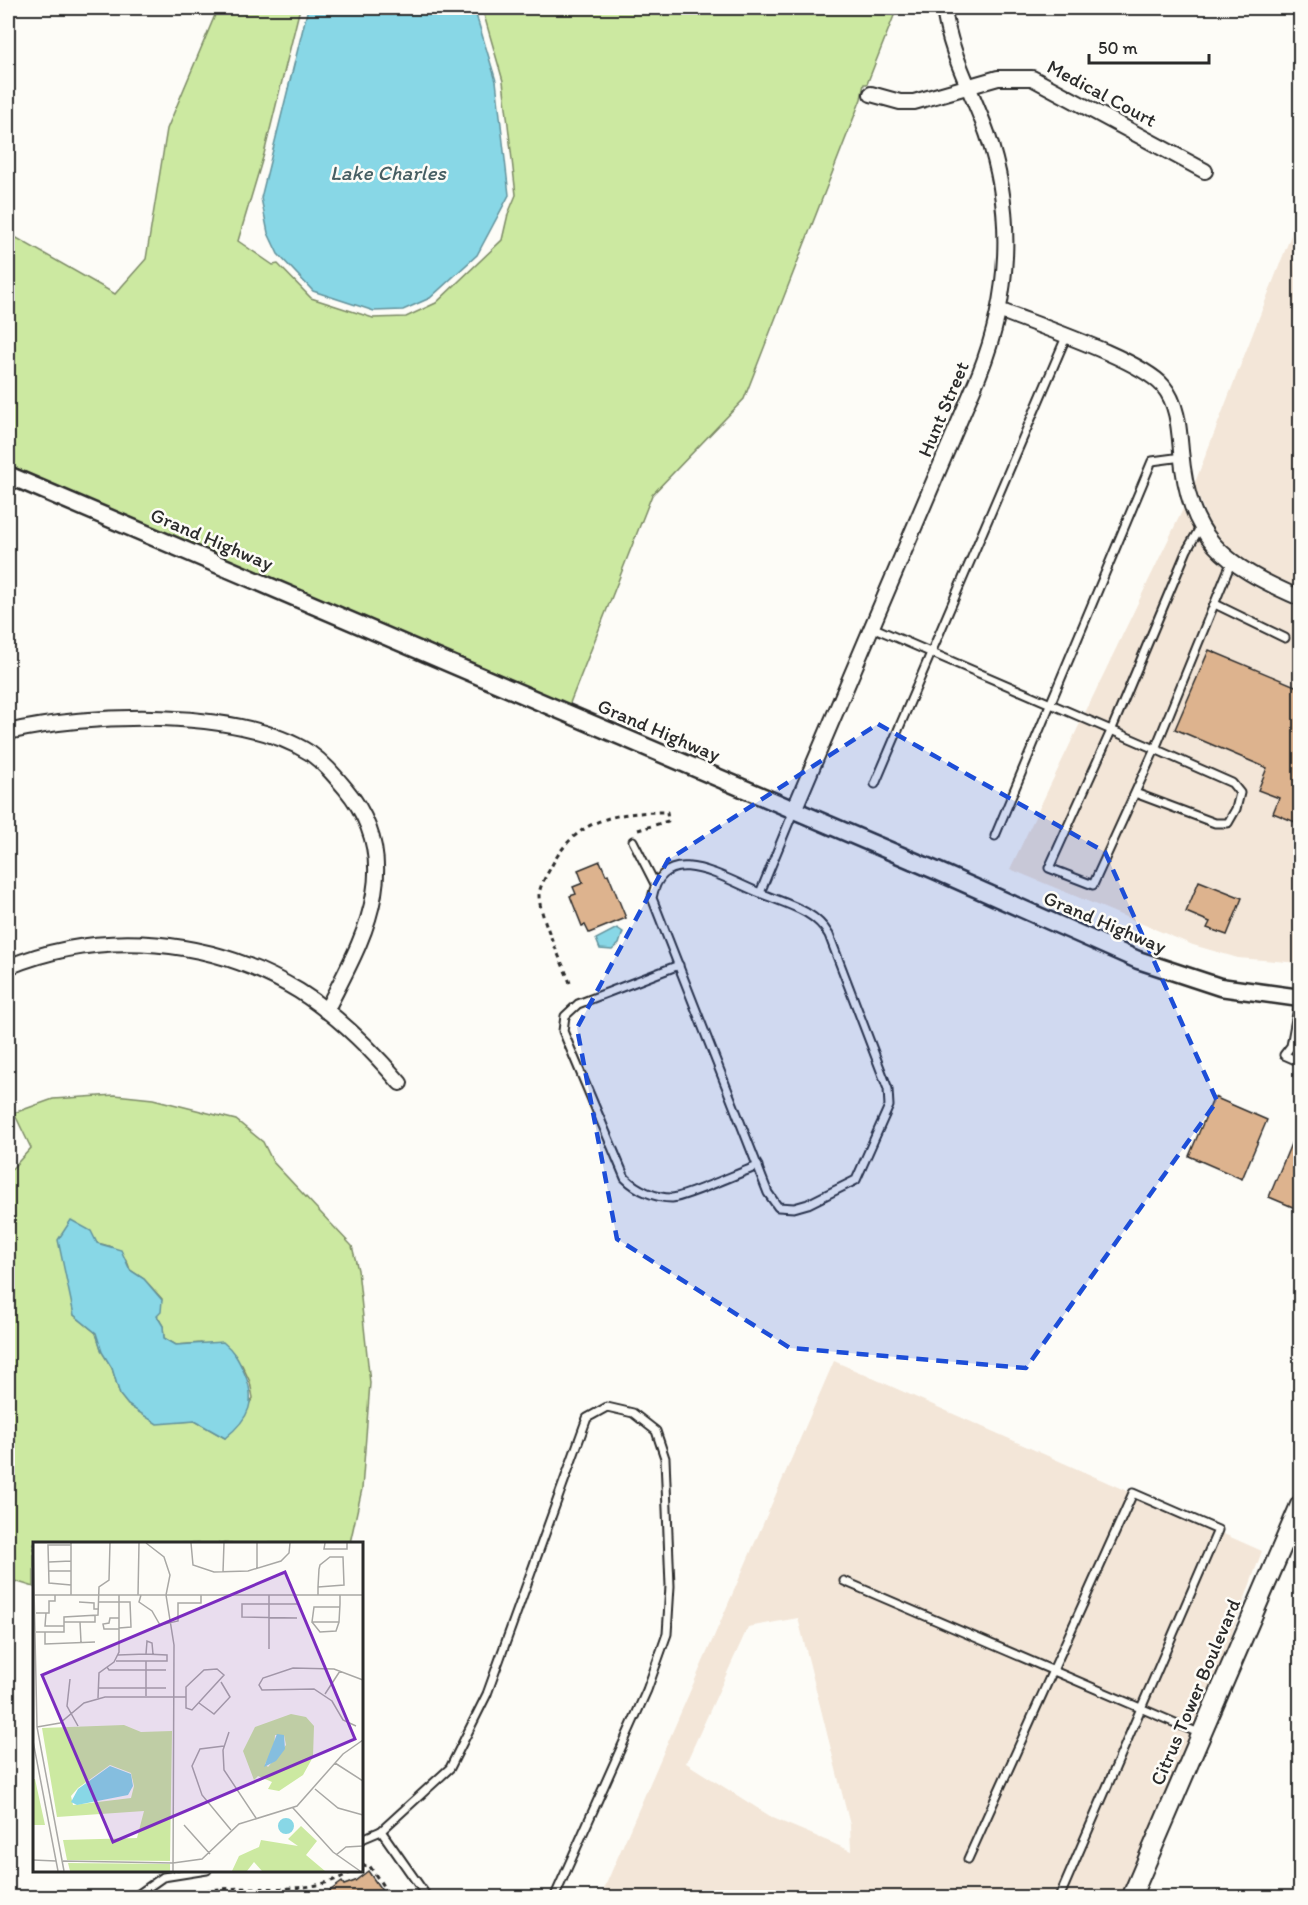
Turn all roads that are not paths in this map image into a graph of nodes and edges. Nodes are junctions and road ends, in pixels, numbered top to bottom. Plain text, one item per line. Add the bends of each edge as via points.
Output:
1 (944, 8) edge
2 (967, 86) junction
3 (871, 94) dead end
4 (1205, 171) dead end
5 (999, 310) junction
6 (1066, 337) junction
7 (1182, 457) junction
8 (8, 475) edge
9 (1201, 526) junction
10 (1231, 562) junction
11 (1300, 598) edge
12 (1215, 604) junction
13 (872, 626) junction
14 (1285, 638) dead end
15 (931, 653) junction
16 (1050, 704) junction
17 (1111, 731) junction
18 (8, 732) edge
19 (1155, 749) junction
20 (875, 784) dead end
21 (1135, 793) junction
22 (794, 810) junction
23 (995, 836) dead end
24 (633, 841) dead end
25 (655, 884) junction
26 (760, 894) junction
27 (679, 964) junction
28 (8, 967) edge
29 (1300, 990) edge
30 (1300, 998) edge
31 (326, 1011) junction
32 (1300, 1062) edge
33 (400, 1083) dead end
34 (758, 1166) junction
35 (1300, 1505) edge
36 (844, 1581) dead end
37 (1053, 1670) junction
38 (1141, 1708) junction
39 (1201, 1734) junction
40 (381, 1831) junction
41 (363, 1839) edge
42 (968, 1859) dead end
43 (194, 1872) edge
44 (133, 1898) edge
45 (428, 1898) edge
46 (554, 1898) edge
47 (1059, 1898) edge
48 (1131, 1898) edge

1 - 2 street, Hunt Street
2 - 3 street, Medical Court via 914,102
2 - 4 street, Medical Court via 1010,76 1032,78
2 - 5 street, Hunt Street via 994,156 1004,202 1005,267
5 - 6 street
5 - 13 street, Hunt Street via 979,375
6 - 7 street via 1142,369 1164,387 1176,412
6 - 15 lane
7 - 9 street via 1188,498
7 - 16 lane via 1152,461
8 - 22 street, Grand Highway
9 - 10 street
9 - 17 lane via 1186,550
10 - 11 street
10 - 12 lane
12 - 14 lane
12 - 19 lane
13 - 15 lane
13 - 22 street, Hunt Street
15 - 16 lane
15 - 20 lane
16 - 17 lane
16 - 23 lane
17 - 19 lane
17 - 21 lane via 1049,868 1093,885
18 - 31 street via 101,717 202,722 283,740 324,763 366,817 376,866 369,918
19 - 21 lane
19 - 21 lane via 1232,783 1240,793 1236,808 1228,823 1215,823
22 - 26 lane
22 - 30 street, Grand Highway via 1138,960 1220,987
24 - 25 lane
25 - 26 lane via 663,872 679,866 695,867
25 - 27 lane via 652,898
26 - 34 lane via 821,921 888,1089 889,1106 861,1173 850,1185 808,1204 778,1207
27 - 34 lane
27 - 34 lane via 578,1004 565,1016 563,1031 625,1178 634,1187 674,1198
28 - 31 street via 48,952 81,947 160,944 214,955 266,973
29 - 30 lane
30 - 32 lane via 1291,1046 1284,1055
31 - 33 street via 374,1053
35 - 39 main road, Citrus Tower Boulevard
36 - 37 lane
37 - 38 lane
37 - 38 lane via 1133,1493 1218,1530
37 - 42 lane
38 - 39 lane
38 - 47 lane
39 - 48 main road, Citrus Tower Boulevard
40 - 41 lane
40 - 45 lane
40 - 46 lane via 450,1768 487,1694 587,1418 607,1407 633,1413 656,1431 665,1458 670,1586 667,1634 647,1690
43 - 44 lane via 163,1877

